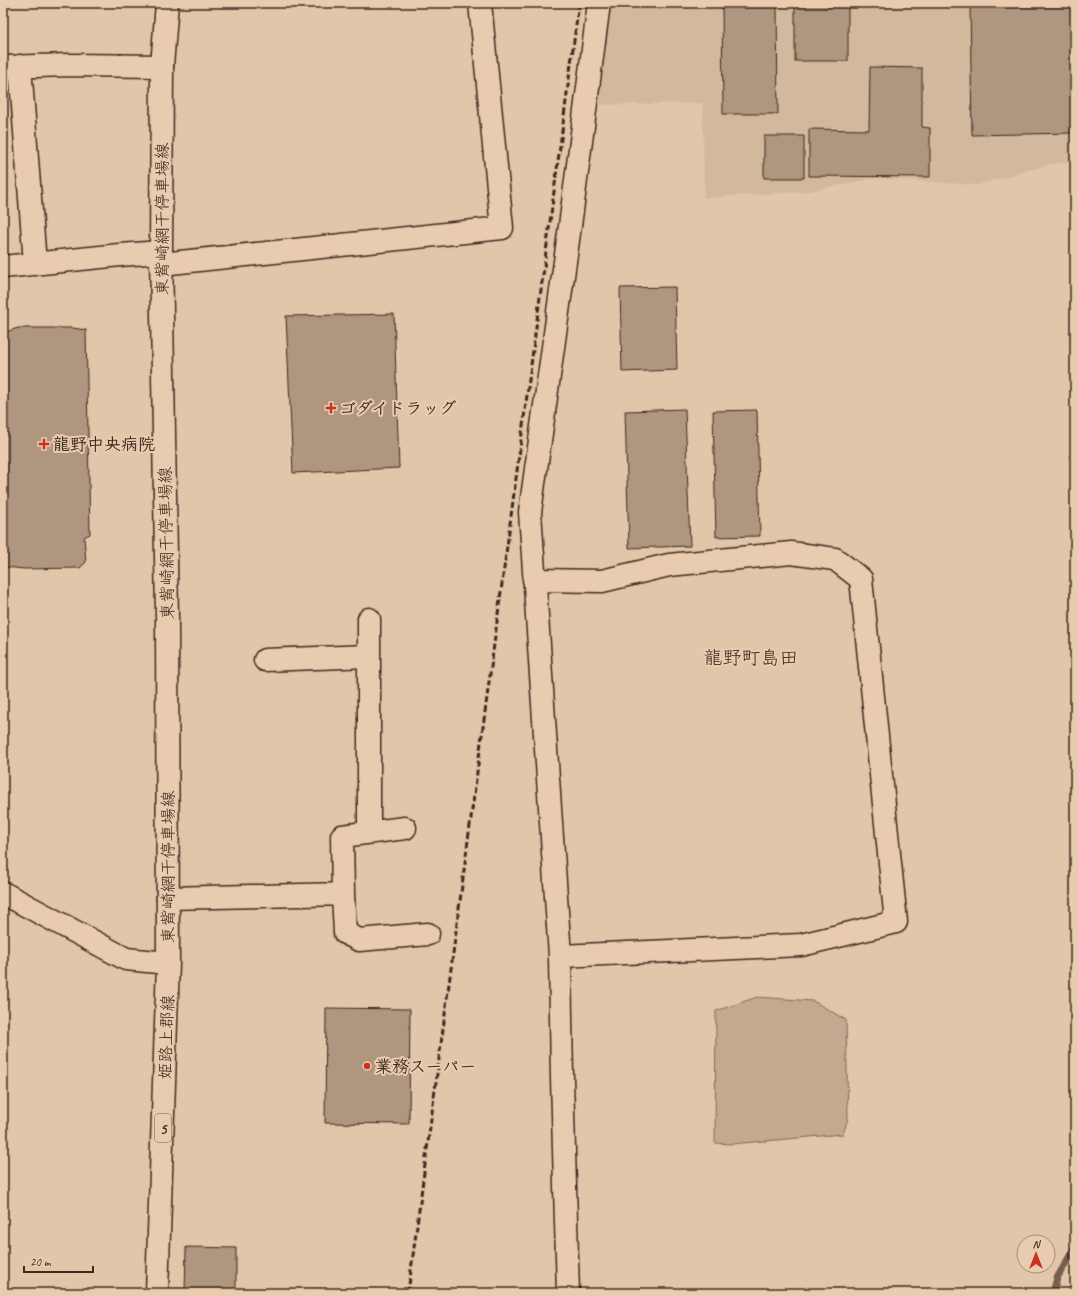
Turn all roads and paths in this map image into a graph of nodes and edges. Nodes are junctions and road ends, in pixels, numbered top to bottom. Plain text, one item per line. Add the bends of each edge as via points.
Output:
1 (167, 3) edge
2 (480, 3) edge
3 (599, 3) edge
4 (11, 66) edge
5 (162, 66) junction
6 (161, 258) junction
7 (35, 264) junction
8 (3, 268) edge
9 (534, 580) junction
10 (369, 619) dead end
11 (369, 656) junction
12 (265, 660) dead end
13 (405, 828) dead end
14 (369, 832) junction
15 (3, 893) edge
16 (343, 894) junction
17 (168, 898) junction
18 (428, 934) dead end
19 (560, 956) junction
20 (168, 963) junction
21 (158, 1293) edge
22 (568, 1293) edge

1 - 5 street, 東觜崎網干停車場線
2 - 6 street via 502,228
3 - 9 street via 530,512
4 - 5 street
4 - 7 street
5 - 6 street, 東觜崎網干停車場線
6 - 7 street via 120,255
6 - 17 street, 東觜崎網干停車場線 via 167,616
7 - 8 street
9 - 19 street
9 - 19 street via 602,581 669,565 791,553 834,559 861,579 896,922 800,945
10 - 11 street
11 - 12 street
11 - 14 street
13 - 14 street
14 - 16 street via 342,836
15 - 20 street via 126,959
16 - 17 street
16 - 18 street via 345,933 359,940
17 - 20 street, 東觜崎網干停車場線
19 - 22 street
20 - 21 street, 姫路上郡線 / 5

